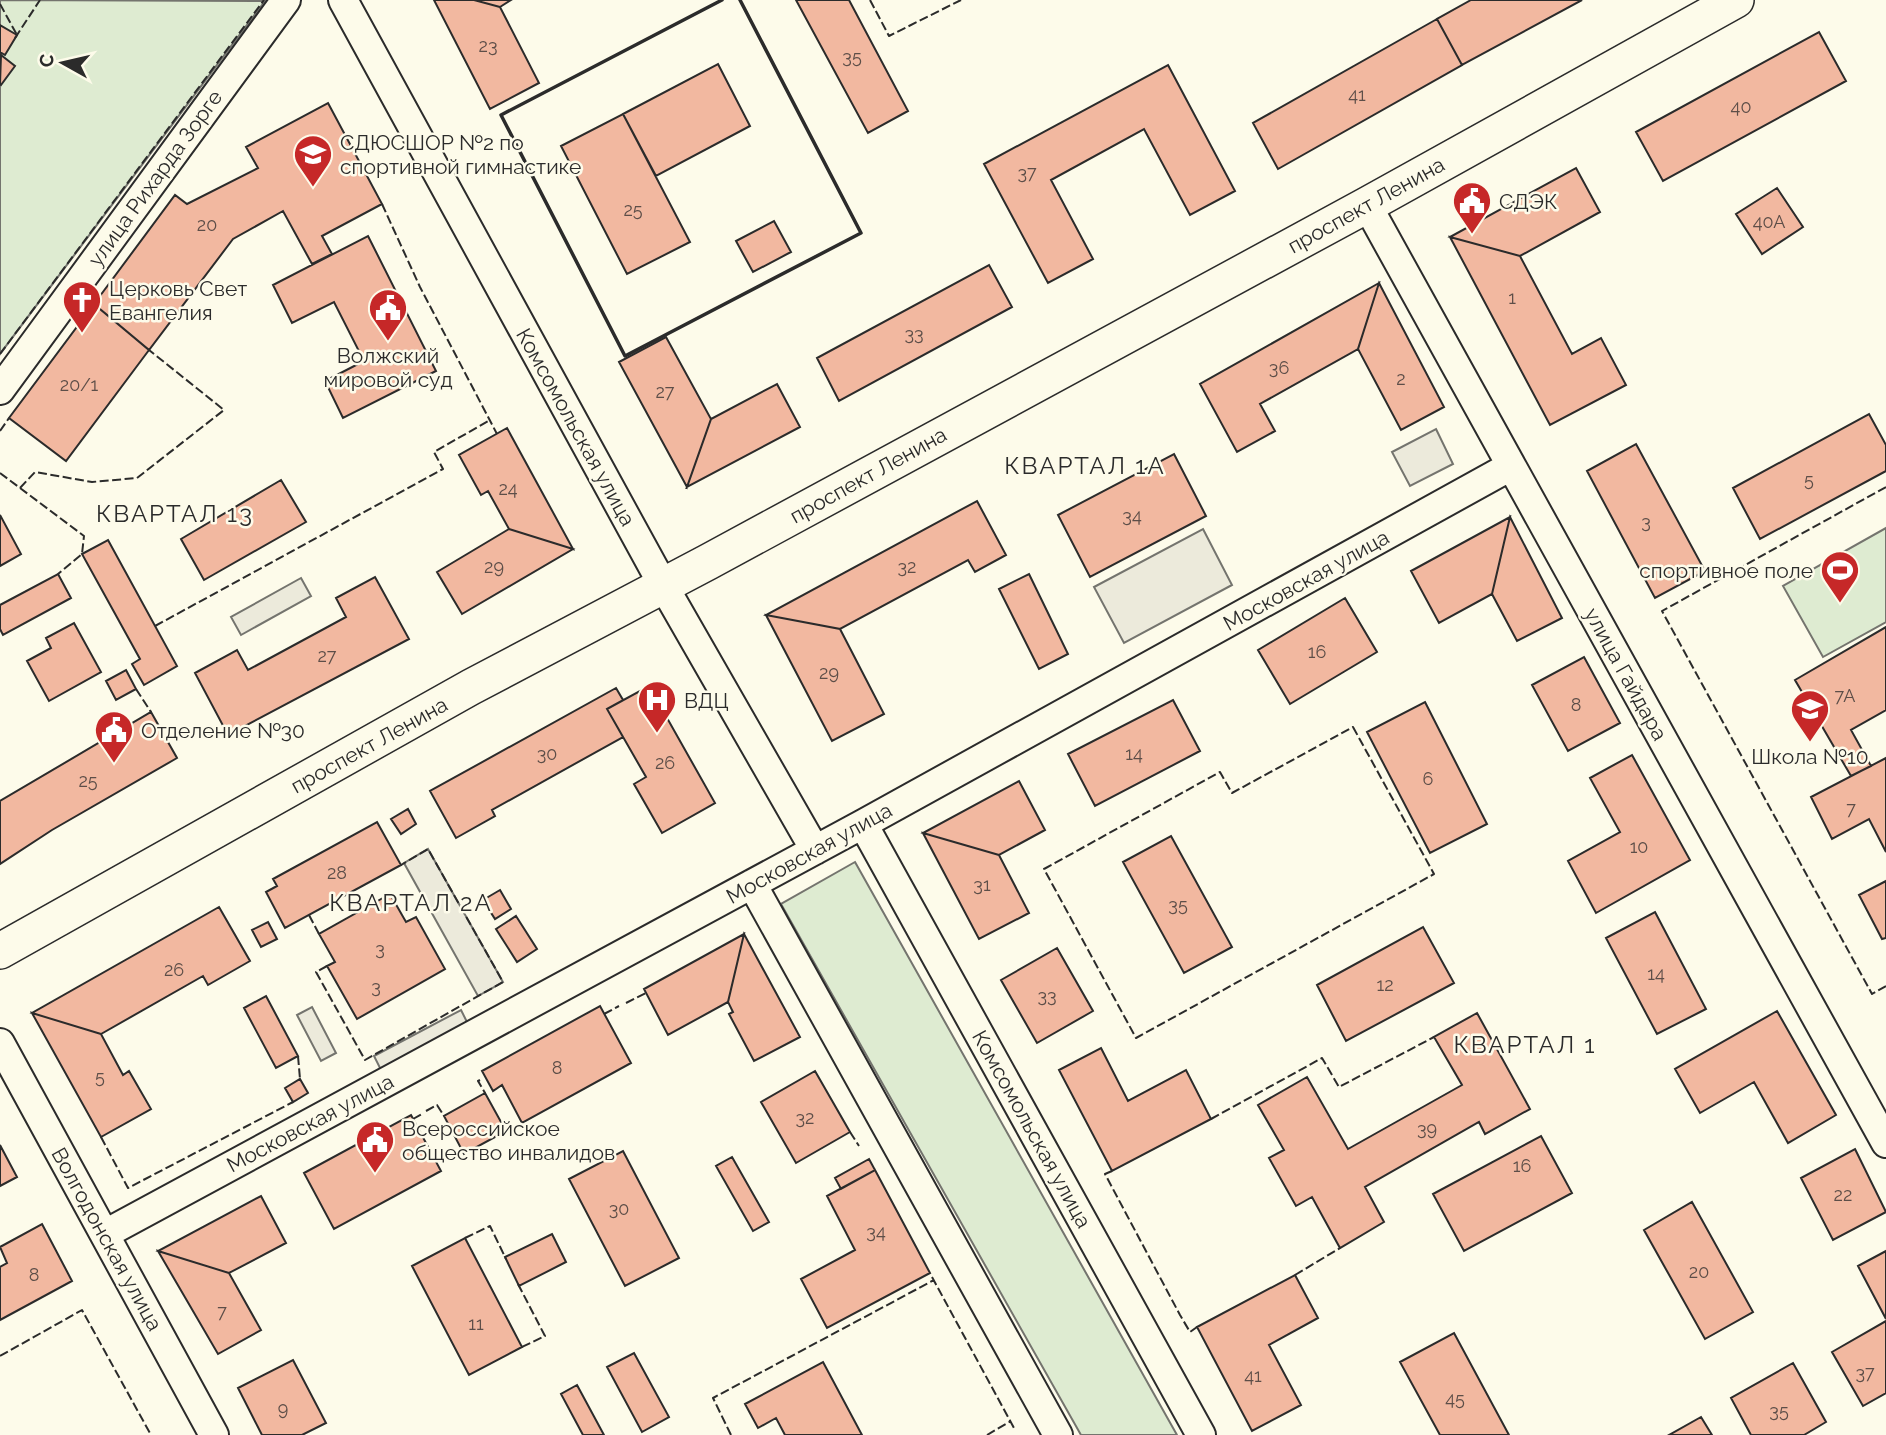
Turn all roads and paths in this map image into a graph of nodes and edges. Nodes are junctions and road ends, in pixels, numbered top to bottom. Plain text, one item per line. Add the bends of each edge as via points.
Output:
1 (286, 0) edge
2 (343, 0) edge
3 (1736, 0) edge
4 (1367, 205) junction
5 (0, 390) edge
6 (1511, 466) junction
7 (663, 585) junction
8 (863, 824) junction
9 (815, 850) junction
10 (752, 884) junction
11 (0, 951) edge
12 (0, 1043) edge
13 (1886, 1143) edge
14 (105, 1234) junction
15 (214, 1435) edge
16 (1058, 1435) edge
17 (1201, 1435) edge

1 - 5 street, улица Рихарда Зорге
2 - 7 street, Комсомольская улица
3 - 4 main road, проспект Ленина
4 - 6 street, улица Гайдара
4 - 7 main road, проспект Ленина
6 - 8 street, Московская улица
6 - 13 street, улица Гайдара
7 - 9 street, Комсомольская улица
7 - 11 main road, проспект Ленина
8 - 9 street, Московская улица
8 - 17 street, Комсомольская улица
9 - 10 street, Московская улица
10 - 14 street, Московская улица
10 - 16 street
12 - 14 street, Волгодонская улица
14 - 15 street, Волгодонская улица

